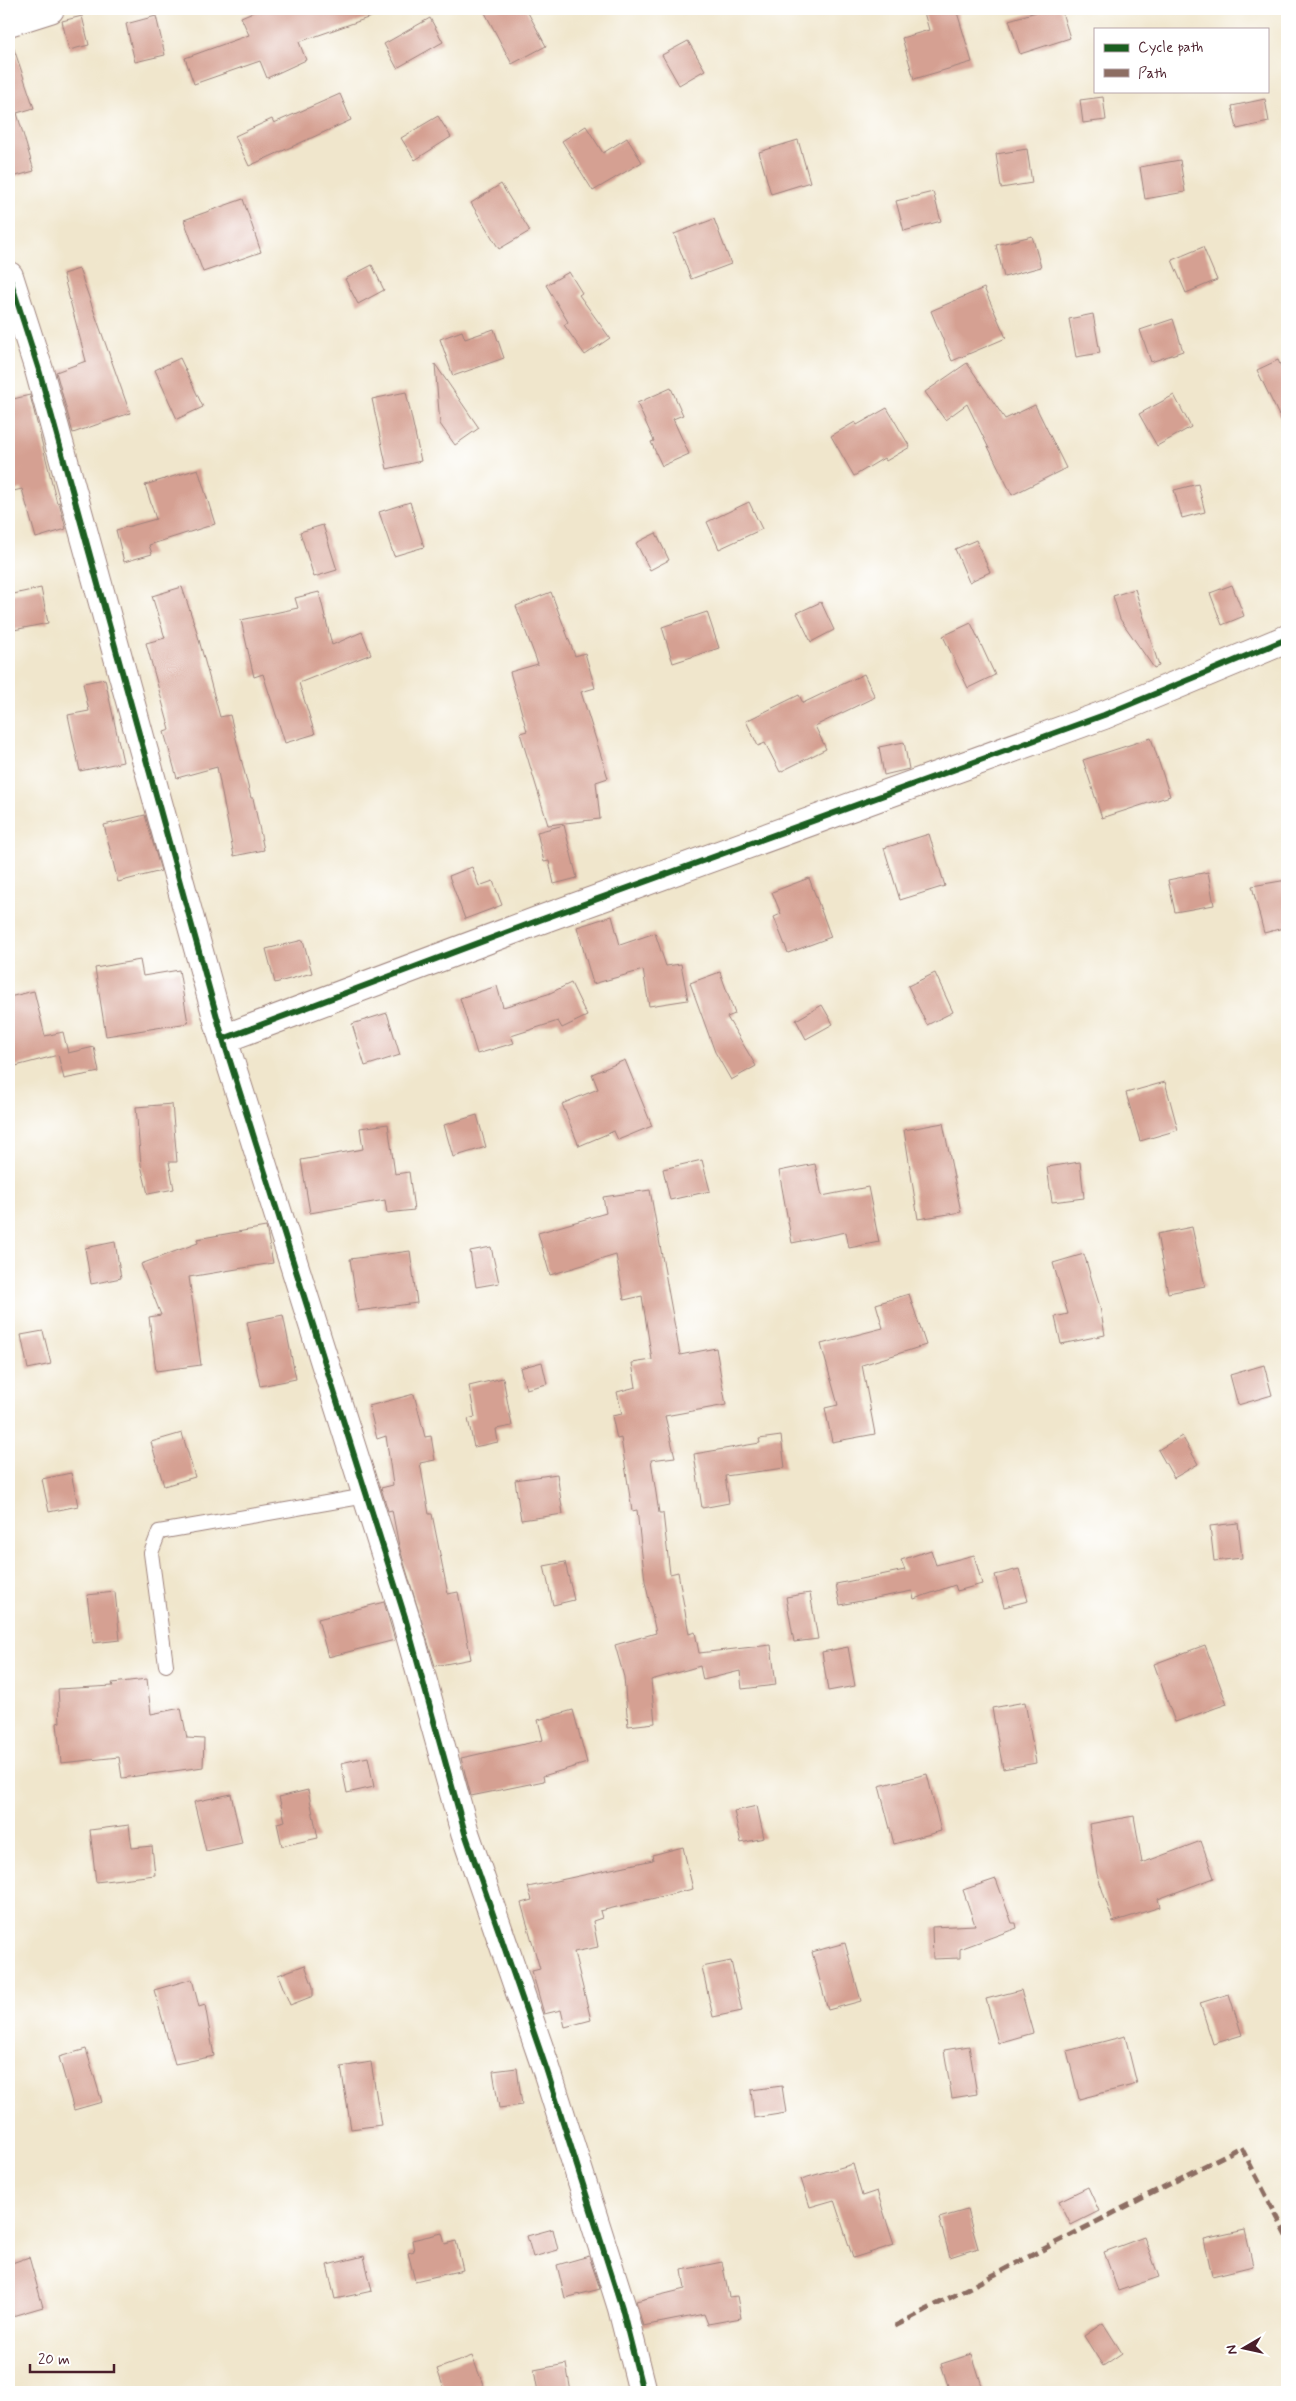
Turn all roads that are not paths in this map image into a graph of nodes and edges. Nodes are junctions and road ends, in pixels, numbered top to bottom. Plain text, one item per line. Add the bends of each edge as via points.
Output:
1 (50, 9) edge
2 (9, 22) edge
3 (9, 276) edge
4 (1287, 639) edge
5 (223, 1039) junction
6 (366, 1496) junction
7 (166, 1665) dead end
8 (643, 2392) edge

1 - 2 street
3 - 5 street via 39,370
4 - 5 street via 1104,715
5 - 6 street
6 - 7 lane via 159,1532 151,1553
6 - 8 street via 405,1617 465,1833 546,2068 622,2308

